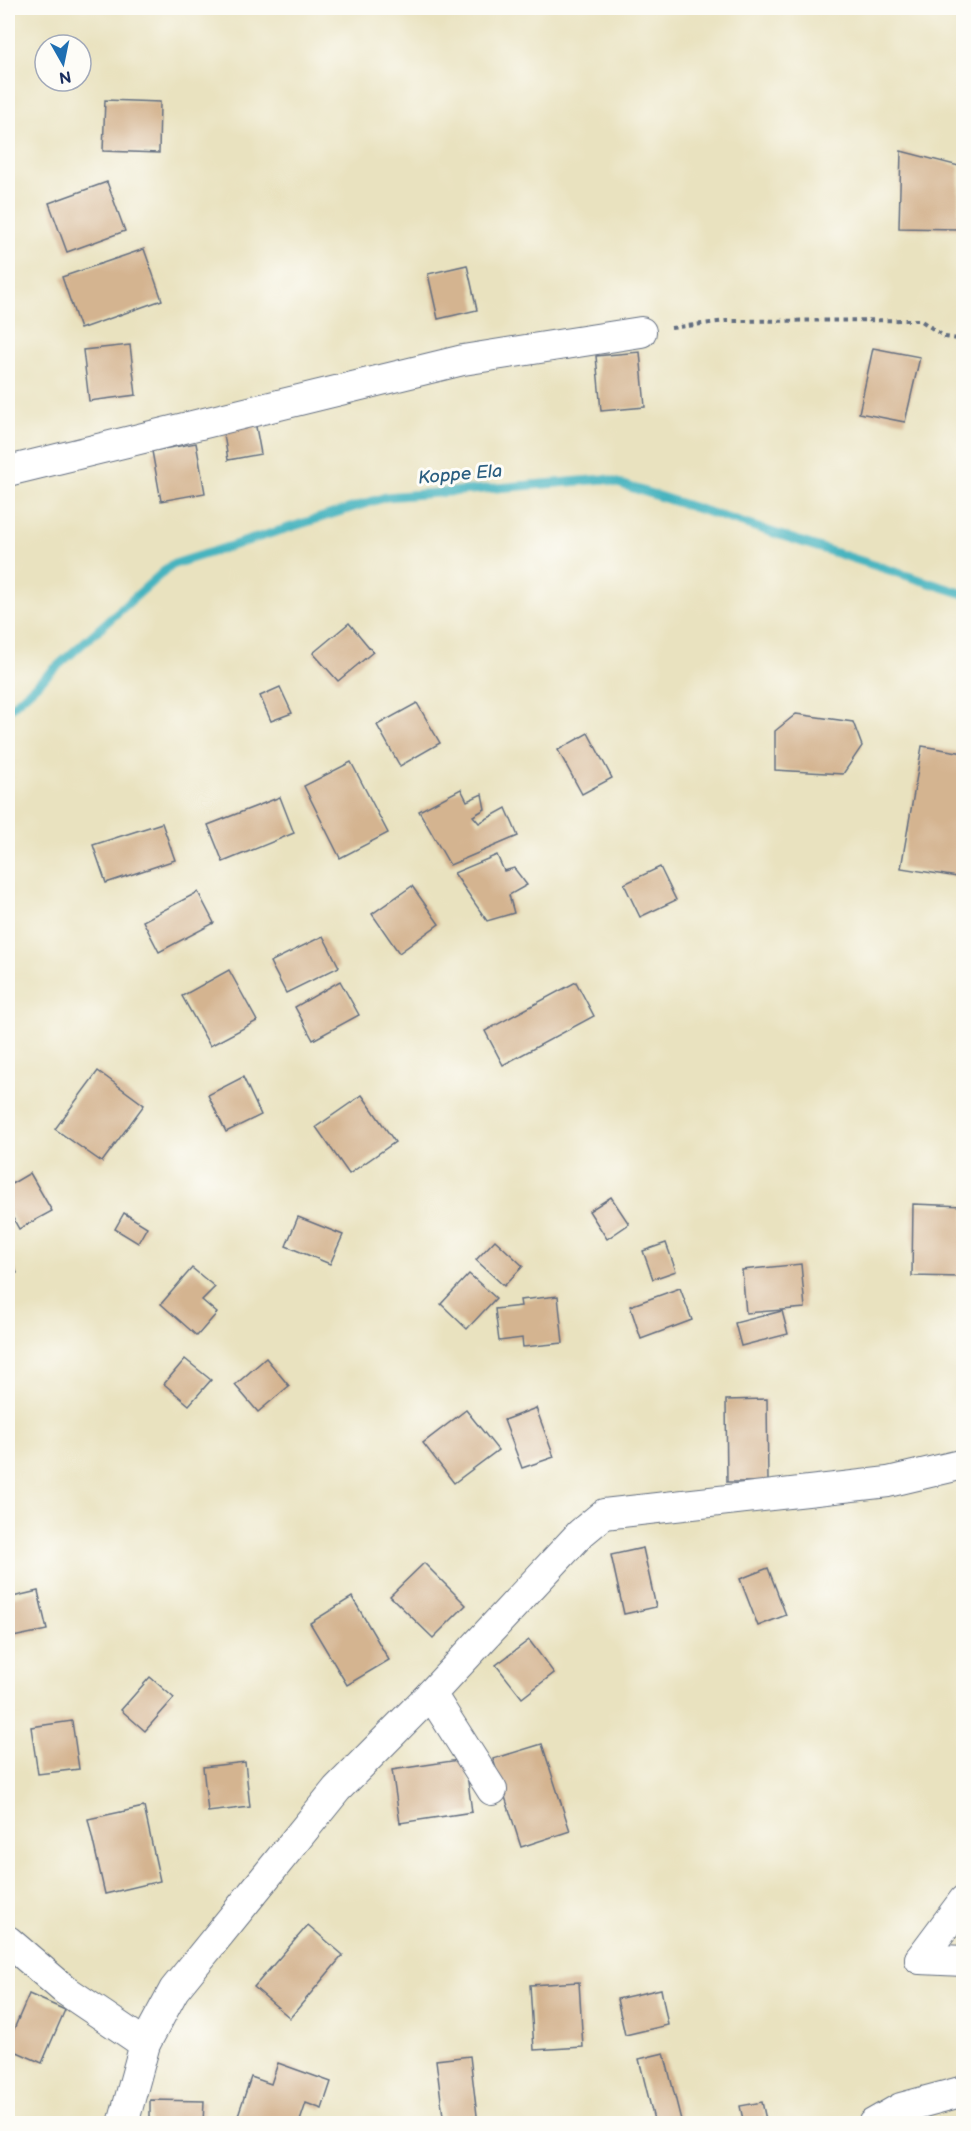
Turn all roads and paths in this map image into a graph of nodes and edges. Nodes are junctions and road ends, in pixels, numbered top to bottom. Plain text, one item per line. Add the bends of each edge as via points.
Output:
1 (641, 332) joint
2 (963, 340) edge
3 (8, 471) edge
4 (963, 1464) edge
5 (431, 1694) junction
6 (492, 1790) dead end
7 (963, 1900) edge
8 (8, 1941) edge
9 (963, 1961) edge
10 (145, 2044) junction
11 (963, 2091) edge
12 (123, 2124) edge
13 (873, 2124) edge

1 - 2 path via 726,321 920,320 945,338
1 - 3 street via 463,360
4 - 5 street via 888,1482 604,1514 581,1533
5 - 6 street
5 - 10 street via 330,1798 174,1990
7 - 9 street via 920,1959
8 - 10 street via 64,1990
10 - 12 street
11 - 13 street via 901,2108

